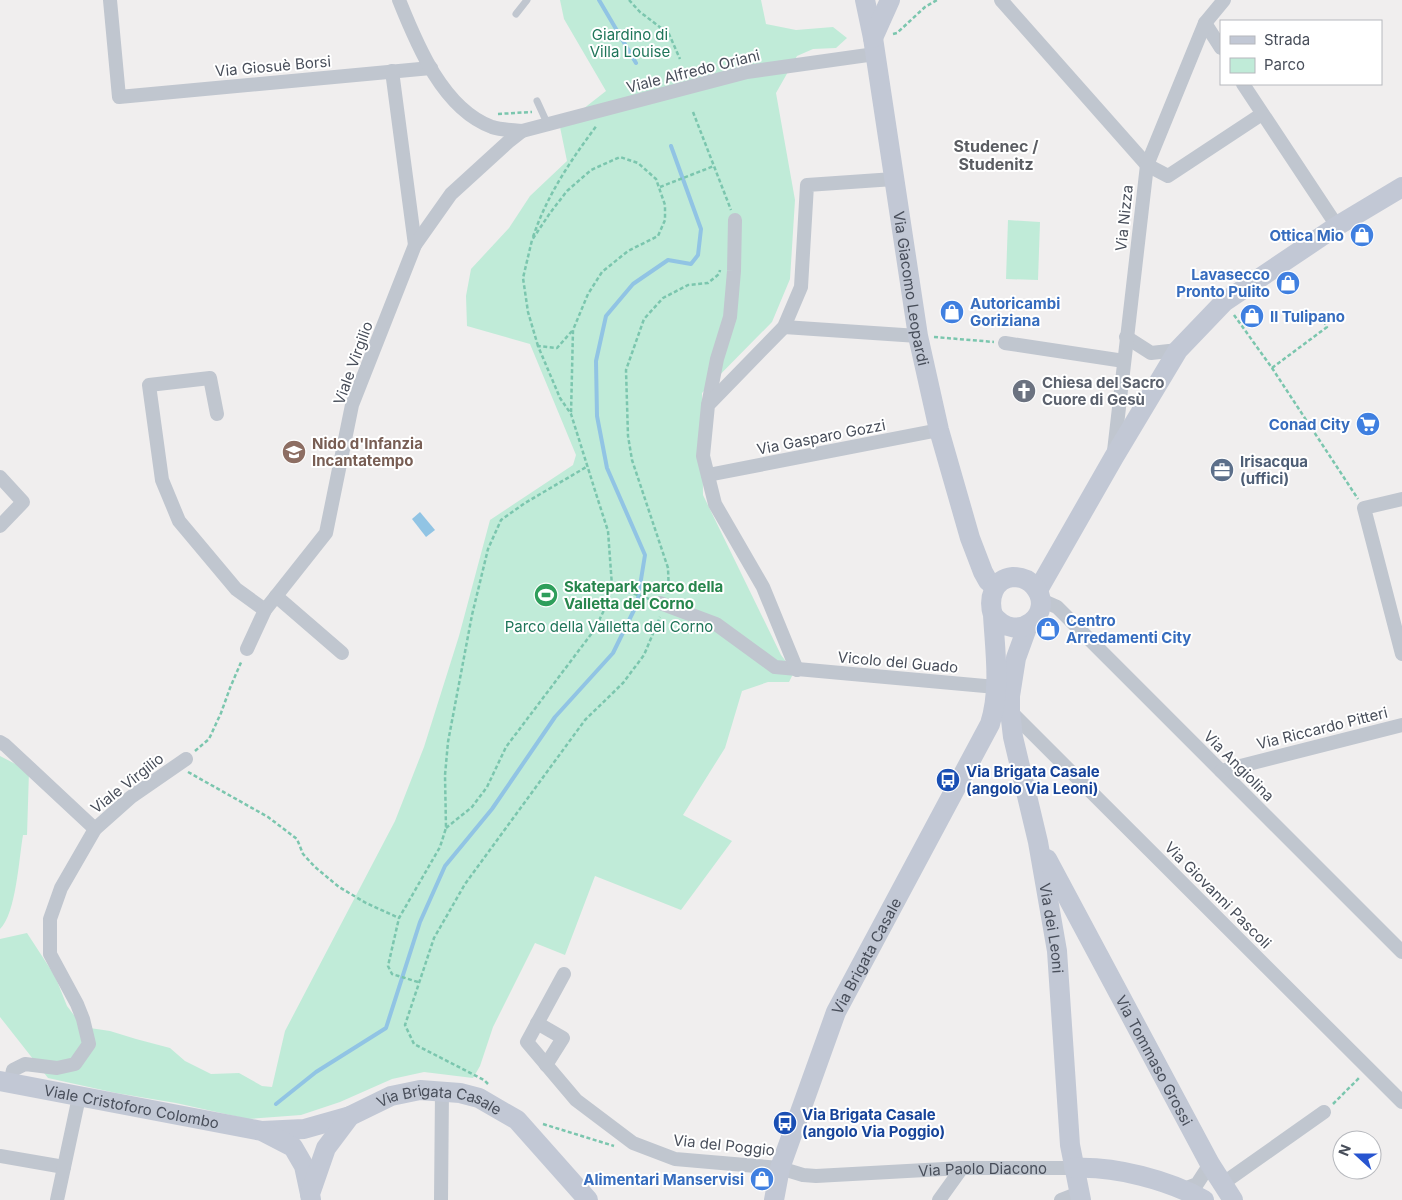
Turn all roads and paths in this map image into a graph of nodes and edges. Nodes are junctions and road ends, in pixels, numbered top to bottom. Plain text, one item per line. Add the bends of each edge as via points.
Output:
1 (110, 0) edge
2 (399, 0) edge
3 (527, 0) edge
4 (629, 0) edge
5 (865, 0) edge
6 (890, 0) edge
7 (937, 0) edge
8 (1001, 0) edge
9 (1224, 0) edge
10 (516, 14) dead end
11 (1205, 23) junction
12 (906, 25) dead end
13 (874, 46) junction
14 (1220, 46) edge
15 (680, 60) dead end
16 (431, 68) junction
17 (392, 71) junction
18 (1244, 85) edge
19 (537, 102) dead end
20 (609, 108) junction
21 (491, 111) dead end
22 (542, 111) junction
23 (693, 112) dead end
24 (1262, 114) junction
25 (548, 125) junction
26 (522, 131) junction
27 (1147, 165) junction
28 (714, 166) junction
29 (894, 179) junction
30 (659, 187) junction
31 (1402, 187) edge
32 (735, 220) joint
33 (1337, 226) junction
34 (532, 240) junction
35 (415, 246) junction
36 (722, 266) dead end
37 (1224, 302) junction
38 (1319, 313) dead end
39 (784, 327) junction
40 (573, 330) junction
41 (918, 336) junction
42 (1126, 337) junction
43 (1005, 343) joint
44 (538, 346) junction
45 (1178, 350) junction
46 (1124, 361) junction
47 (1272, 368) junction
48 (708, 405) junction
49 (217, 414) dead end
50 (571, 414) junction
51 (939, 430) junction
52 (1114, 457) junction
53 (588, 466) junction
54 (708, 475) junction
55 (0, 477) edge
56 (1402, 499) edge
57 (1364, 508) junction
58 (0, 526) edge
59 (994, 580) junction
60 (612, 586) junction
61 (276, 596) junction
62 (1036, 602) junction
63 (662, 604) junction
64 (265, 610) junction
65 (993, 615) junction
66 (247, 649) joint
67 (342, 653) dead end
68 (1402, 654) edge
69 (797, 670) junction
70 (997, 682) junction
71 (1010, 711) junction
72 (990, 724) junction
73 (1402, 725) edge
74 (1013, 737) junction
75 (0, 742) edge
76 (181, 762) junction
77 (1221, 771) junction
78 (446, 828) junction
79 (95, 829) junction
80 (1038, 842) junction
81 (1050, 911) junction
82 (1078, 917) junction
83 (399, 918) junction
84 (1402, 952) edge
85 (564, 974) dead end
86 (418, 982) junction
87 (537, 1023) junction
88 (546, 1065) junction
89 (1368, 1068) junction
90 (5, 1082) edge
91 (491, 1086) dead end
92 (442, 1091) junction
93 (79, 1097) junction
94 (1402, 1102) edge
95 (1324, 1112) joint
96 (350, 1116) junction
97 (517, 1120) junction
98 (262, 1131) junction
99 (633, 1143) junction
100 (0, 1156) edge
101 (1210, 1164) junction
102 (64, 1167) junction
103 (780, 1168) junction
104 (962, 1168) junction
105 (1074, 1168) junction
106 (1184, 1189) junction
107 (1227, 1192) edge
108 (311, 1197) edge
109 (1074, 1198) edge
110 (56, 1200) edge
111 (442, 1200) edge
112 (588, 1200) edge
113 (774, 1200) edge
114 (939, 1200) edge
115 (1204, 1200) edge

1 - 17 street, Via Giosuè Borsi via 119,97
2 - 16 street
3 - 10 lane
4 - 15 path via 669,34
5 - 13 street, Via Giacomo Leopardi
6 - 13 street
7 - 12 path via 925,6
8 - 27 street
9 - 11 street, Via Nizza
11 - 14 street
11 - 27 street, Via Nizza
13 - 20 street, Viale Alfredo Oriani via 747,72
13 - 29 street, Via Giacomo Leopardi
16 - 17 street, Via Giosuè Borsi
16 - 26 street via 467,114 493,128
17 - 35 street, Viale Virgilio
18 - 24 street
19 - 22 lane
20 - 25 street, Viale Alfredo Oriani
20 - 34 path via 556,184
21 - 22 path via 499,114
22 - 25 lane
23 - 28 path
24 - 27 street via 1168,176
24 - 33 street
25 - 26 street, Viale Alfredo Oriani
26 - 35 street, Viale Virgilio via 451,194
27 - 42 street, Via Nizza
28 - 30 path
28 - 32 path
29 - 39 street via 807,185 801,287
29 - 41 street, Via Giacomo Leopardi
30 - 34 path via 656,179 638,163 620,157 591,170 567,191
30 - 40 path via 665,205 665,220 658,236 628,251 602,272 588,294
31 - 33 street, Via Brigata Casale
32 - 48 street via 730,317
33 - 37 street, Via Brigata Casale
34 - 44 path via 523,278
35 - 61 street, Viale Virgilio via 352,405 326,533
36 - 63 path via 719,274 708,284 688,285 663,298 644,319 626,370 632,460 668,568 670,592
37 - 45 street, Via Brigata Casale
37 - 47 path
38 - 47 path via 1327,327
39 - 41 street
39 - 48 street
40 - 44 path via 557,348
40 - 50 path
41 - 43 path
41 - 51 street, Via Giacomo Leopardi
42 - 45 street via 1151,353
42 - 46 street, Via Nizza
43 - 46 street
44 - 50 path via 560,398
45 - 52 street, Via Brigata Casale
46 - 52 street, Via Nizza
47 - 57 path
48 - 54 street via 704,456
49 - 64 street via 210,378 149,385 162,480 179,521 236,589
50 - 53 path
51 - 54 street, Via Gasparo Gozzi
51 - 59 street, Via Giacomo Leopardi via 970,538
52 - 62 street, Via Brigata Casale
53 - 60 path via 608,531
53 - 78 path via 501,520 488,549 448,742
54 - 69 street via 715,504 764,588
55 - 58 street via 23,502
56 - 57 street
57 - 68 street
59 - 62 street via 1022,578
59 - 65 street, Via Brigata Casale via 990,606
60 - 63 path
60 - 78 path via 595,629 506,747 487,787 472,807
61 - 64 street, Viale Virgilio
61 - 67 street
62 - 65 street via 1005,626
62 - 70 street, Via Brigata Casale via 1008,636
62 - 71 street, Via dei Leoni via 1016,658
62 - 77 street, Via Angiolina via 1057,607
63 - 69 street, Vicolo del Guado via 716,624 775,667
63 - 86 path via 644,655 623,683 585,720 465,884 434,938
64 - 66 street, Viale Virgilio
65 - 70 street, Via Brigata Casale
66 - 76 path via 209,739
69 - 70 street, Vicolo del Guado
70 - 72 street, Via Brigata Casale
71 - 74 street, Via dei Leoni
71 - 89 street, Via Giovanni Pascoli
72 - 74 street
72 - 103 street, Via Brigata Casale via 836,1012
73 - 77 street, Via Riccardo Pitteri
74 - 80 street, Via dei Leoni
75 - 79 street
76 - 79 street, Viale Virgilio via 131,797
76 - 83 path via 297,839 303,854 314,867 339,887
77 - 84 street, Via Angiolina
78 - 83 path via 440,847
79 - 90 street, Viale Virgilio via 62,888 50,919 50,954 84,1019 89,1044 75,1064 57,1068 25,1064 13,1070
80 - 81 street, Via dei Leoni
80 - 82 street, Via Tommaso Grossi
81 - 82 street via 1063,910
81 - 105 street, Via dei Leoni via 1057,951
82 - 101 street, Via Tommaso Grossi
83 - 86 path via 388,966 392,974
85 - 87 street, Via del Poggio
86 - 91 path via 405,1025 414,1044
87 - 88 street, Via del Poggio via 526,1042
87 - 88 street via 563,1038
88 - 99 street, Via del Poggio via 576,1100
89 - 94 street, Via Giovanni Pascoli
89 - 95 path
90 - 93 street, Viale Cristoforo Colombo
92 - 96 street, Via Brigata Casale via 420,1090 391,1096
92 - 97 street, Via Brigata Casale via 479,1098
92 - 111 street
93 - 98 street, Viale Cristoforo Colombo
93 - 102 street
95 - 107 street
96 - 98 street, Viale Cristoforo Colombo via 304,1129
96 - 108 street, Via Brigata Casale via 326,1148
97 - 99 path via 535,1121 625,1149
97 - 112 street, Via Brigata Casale
98 - 108 street, Viale Cristoforo Colombo via 293,1147 304,1166
99 - 103 street, Via del Poggio via 675,1159
100 - 102 street
101 - 106 street via 1196,1184
101 - 107 street, Via Tommaso Grossi
102 - 110 street
103 - 104 street, Via Paolo Diacono via 816,1176
103 - 113 street, Via Brigata Casale
104 - 105 street, Via Paolo Diacono
104 - 114 street
105 - 106 street, Via Paolo Diacono via 1129,1173
105 - 109 street, Via dei Leoni
106 - 115 street, Via Paolo Diacono

